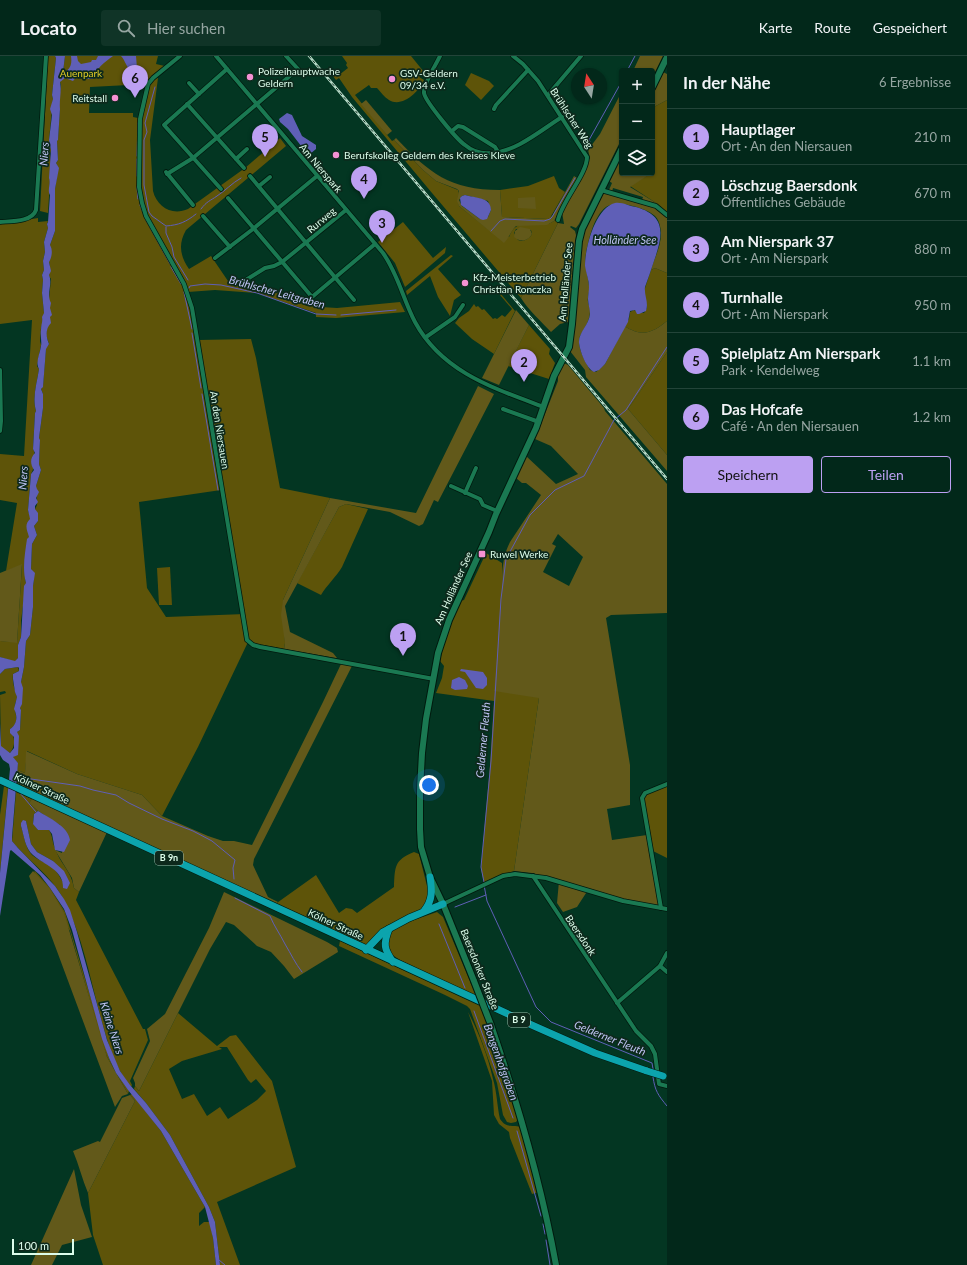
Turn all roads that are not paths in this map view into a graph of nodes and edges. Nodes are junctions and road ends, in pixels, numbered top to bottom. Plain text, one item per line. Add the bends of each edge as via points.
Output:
1 (46, 56) edge
2 (180, 56) edge
3 (216, 56) edge
4 (286, 56) edge
5 (440, 56) edge
6 (513, 56) edge
7 (581, 56) edge
8 (667, 57) edge
9 (227, 69) junction
10 (528, 70) junction
11 (655, 82) edge
12 (190, 83) dead end
13 (199, 94) junction
14 (548, 95) junction
15 (187, 104) junction
16 (256, 104) junction
17 (494, 109) dead end
18 (562, 117) junction
19 (452, 131) junction
20 (217, 138) junction
21 (247, 149) dead end
22 (498, 152) junction
23 (619, 154) edge
24 (193, 158) junction
25 (236, 159) junction
26 (244, 168) dead end
27 (250, 176) dead end
28 (317, 176) junction
29 (270, 177) dead end
30 (259, 186) junction
31 (221, 189) dead end
32 (601, 190) junction
33 (228, 198) dead end
34 (193, 205) dead end
35 (277, 209) junction
36 (346, 210) junction
37 (667, 215) edge
38 (203, 216) dead end
39 (558, 220) dead end
40 (0, 222) edge
41 (254, 229) junction
42 (307, 243) junction
43 (375, 244) junction
44 (230, 247) junction
45 (215, 258) dead end
46 (282, 262) junction
47 (336, 277) junction
48 (241, 283) dead end
49 (354, 300) dead end
50 (462, 304) dead end
51 (426, 338) junction
52 (0, 370) edge
53 (544, 407) junction
54 (503, 409) dead end
55 (539, 422) junction
56 (0, 431) edge
57 (476, 468) dead end
58 (451, 486) dead end
59 (464, 493) junction
60 (497, 511) junction
61 (434, 678) junction
62 (1, 780) edge
63 (667, 784) edge
64 (533, 876) junction
65 (430, 877) junction
66 (443, 904) junction
67 (661, 908) junction
68 (667, 909) edge
69 (422, 913) junction
70 (389, 929) junction
71 (366, 950) junction
72 (667, 953) edge
73 (393, 962) junction
74 (660, 966) junction
75 (667, 972) edge
76 (617, 1003) junction
77 (665, 1076) edge
78 (667, 1086) edge
79 (556, 1265) edge

1 - 40 street via 36,210 30,217
2 - 61 street, An den Niersauen via 148,84 140,119 140,196 146,216 184,284 192,308 247,640 253,646
3 - 9 street, Am Nierspark
4 - 16 street via 298,69
5 - 19 street via 425,87 424,95
6 - 10 street, Brühlscher Weg
7 - 14 street
8 - 11 street
9 - 13 street
9 - 16 street, Am Nierspark
10 - 14 street, Brühlscher Weg
10 - 17 street
12 - 13 street
13 - 15 street
14 - 18 street, Brühlscher Weg
15 - 20 street
15 - 24 street via 164,124
16 - 20 street
16 - 28 street, Am Nierspark
18 - 22 street via 513,148
18 - 39 street, Brühlscher Weg via 586,153 587,159
19 - 22 street via 461,142 474,150
19 - 22 street via 458,126 463,127 495,147
20 - 24 street
20 - 25 street
21 - 25 street
23 - 32 street, Am Holländer See
24 - 31 street
24 - 34 street via 166,173
25 - 26 street
27 - 30 street, Rurweg
28 - 35 street
28 - 36 street, Am Nierspark
29 - 30 street
30 - 35 street, Rurweg
32 - 37 street via 656,206
32 - 53 street, Am Holländer See via 578,241 570,341 555,372
33 - 41 street
35 - 41 street
35 - 42 street, Rurweg
36 - 42 street, Rurweg
36 - 43 street, Am Nierspark
38 - 44 street
41 - 44 street
41 - 46 street
42 - 46 street, Rurweg
42 - 47 street
43 - 47 street
43 - 51 street, Am Nierspark via 389,262 409,310
44 - 45 street
46 - 47 street via 312,297
46 - 48 street, Rurweg via 265,268
47 - 49 street
50 - 51 street via 455,317
51 - 53 street, Am Nierspark via 443,357 465,374 488,386
52 - 56 street
53 - 55 street, Am Holländer See
54 - 55 street
55 - 60 street, Am Holländer See
57 - 59 street
58 - 59 street
59 - 60 street
60 - 61 street, Am Holländer See via 449,620 438,653
61 - 65 street, Baersdonker Straße via 422,753 420,829 421,847
62 - 71 main road, Kölner Straße / B 9n
63 - 67 street via 645,793 642,798
64 - 66 street via 503,876
64 - 67 street via 623,901
64 - 76 street, Baersdonk
65 - 66 street, Baersdonker Straße
65 - 69 main road via 431,900
66 - 69 main road
66 - 79 street, Baersdonker Straße, bridge via 491,1025 523,1122 535,1165
67 - 68 street
69 - 70 main road
70 - 71 main road
70 - 73 main road via 385,945
71 - 73 main road, Kölner Straße / B 9
72 - 74 street
73 - 77 main road, Kölner Straße / B 9, bridge via 595,1053
74 - 75 street
74 - 76 street
76 - 78 street, Baersdonk via 636,1031 651,1046 655,1054 660,1084

